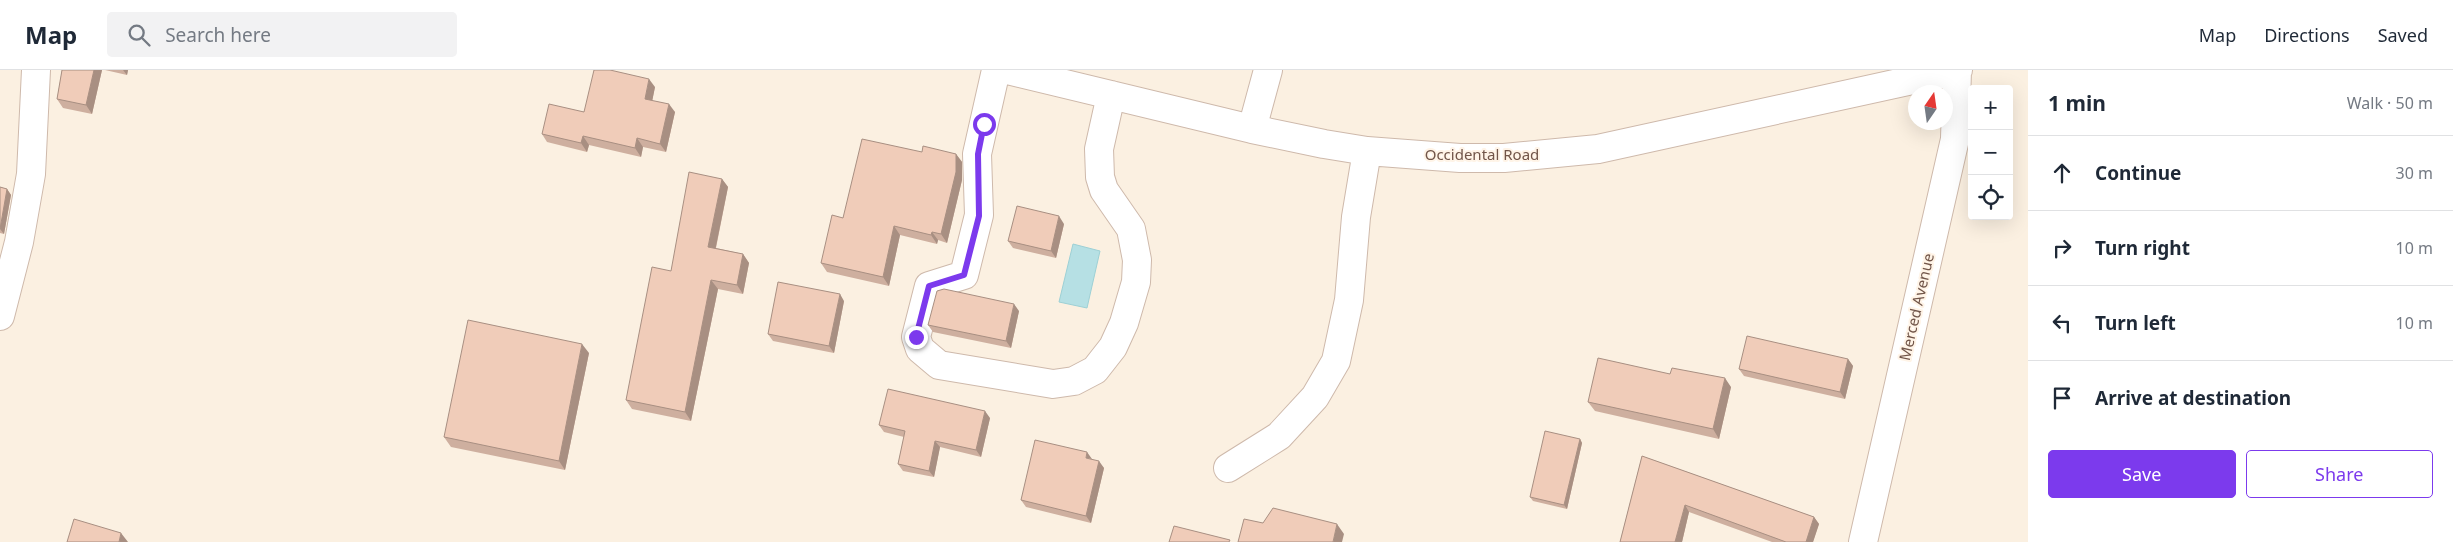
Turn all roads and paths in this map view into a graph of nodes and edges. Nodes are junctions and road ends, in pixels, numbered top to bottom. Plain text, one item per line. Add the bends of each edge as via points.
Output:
1 (36, 70) edge
2 (996, 70) edge
3 (1007, 70) edge
4 (1268, 70) edge
5 (1957, 70) edge
6 (1111, 95) junction
7 (1252, 129) junction
8 (1367, 151) junction
9 (0, 316) edge
10 (1228, 468) dead end
11 (1863, 542) edge

1 - 9 street via 31,174 19,242
2 - 6 street via 978,154 979,216 964,275 929,286 916,337 920,349 939,366 1053,384 1074,381 1095,370 1114,348 1136,282 1137,260 1131,229 1104,190 1100,177 1099,149
3 - 6 street, Occidental Road
4 - 7 street
5 - 8 street, Occidental Road via 1598,149 1504,158 1427,157
5 - 11 street, Merced Avenue via 1955,139
6 - 7 street, Occidental Road
7 - 8 street, Occidental Road
8 - 10 street via 1356,217 1350,300 1336,361 1316,397 1279,436

